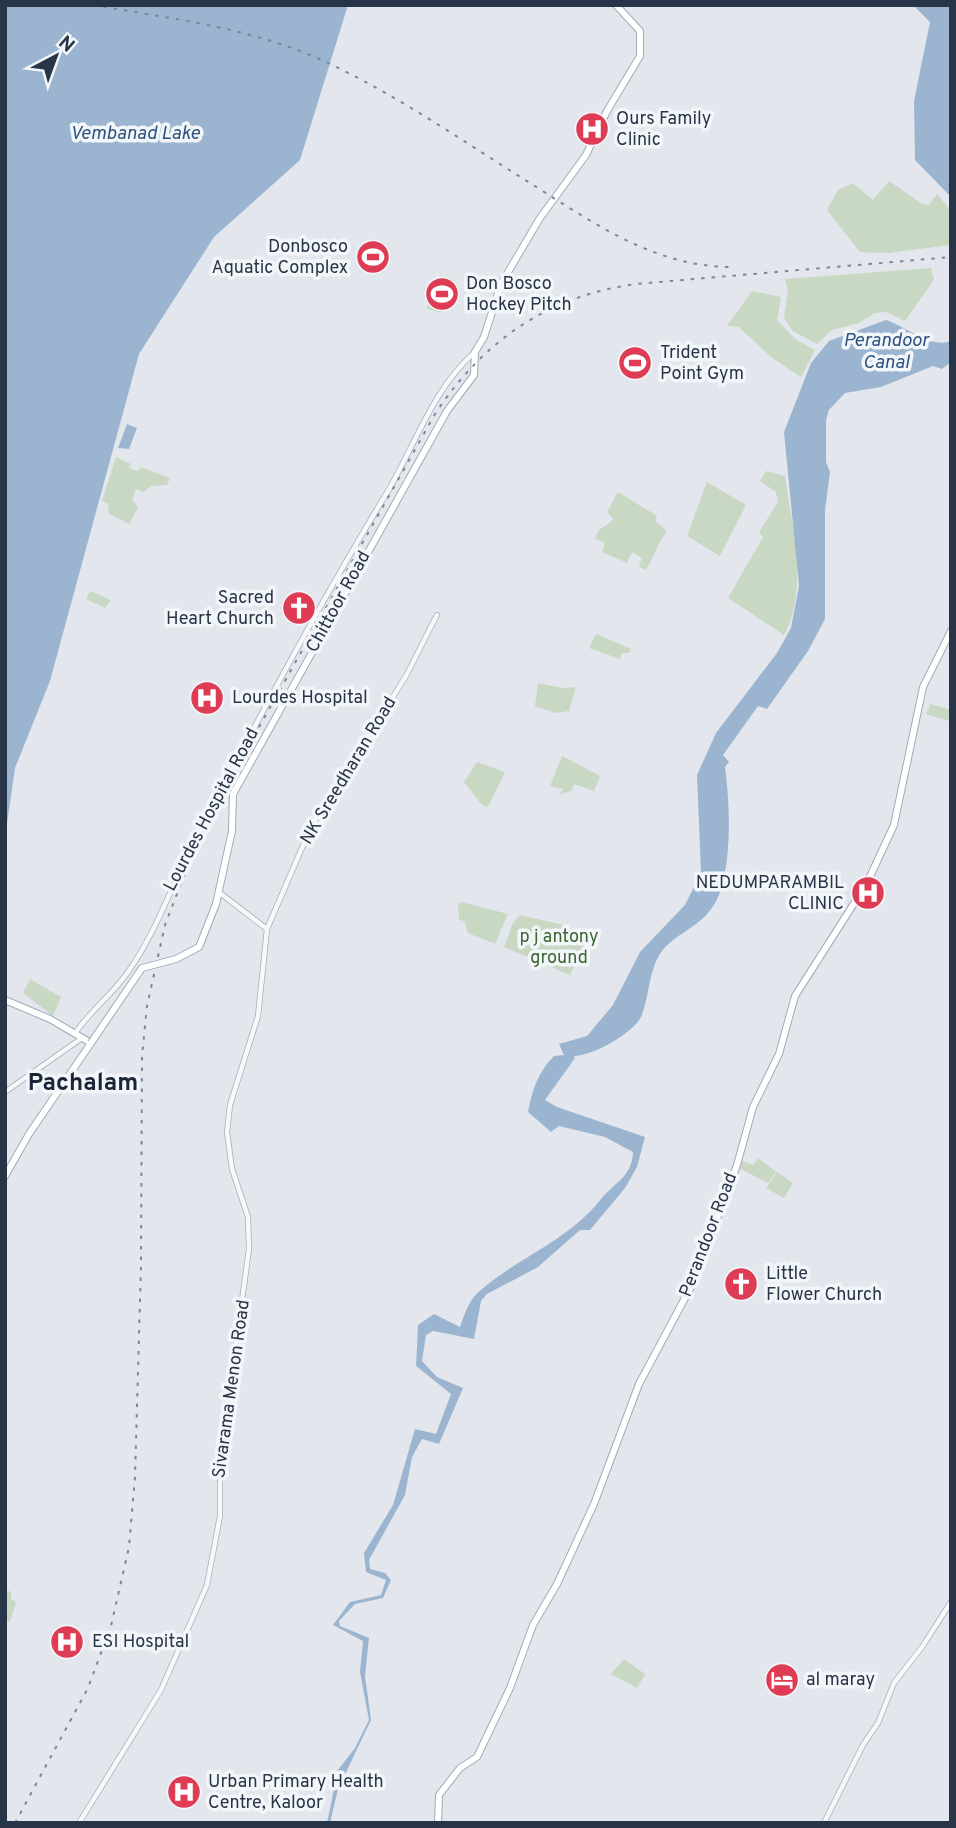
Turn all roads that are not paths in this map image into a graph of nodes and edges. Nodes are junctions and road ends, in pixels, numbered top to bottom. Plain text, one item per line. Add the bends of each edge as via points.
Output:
1 (616, 5) edge
2 (475, 352) junction
3 (437, 615) dead end
4 (951, 631) edge
5 (220, 893) junction
6 (267, 929) junction
7 (5, 1000) edge
8 (76, 1032) junction
9 (83, 1038) junction
10 (92, 1043) junction
11 (5, 1092) edge
12 (5, 1176) edge
13 (951, 1602) edge
14 (79, 1823) edge
15 (438, 1823) edge
16 (824, 1823) edge

1 - 2 main road, Chittoor Road via 640,31 640,56 586,155 540,218 501,284
2 - 5 main road, Chittoor Road via 474,375 447,411 233,794 232,831
2 - 8 street, Lourdes Hospital Road via 439,396 338,574 186,855 141,951
3 - 6 street, NK Sreedharan Road via 406,677 311,827
4 - 15 main road, Perandoor Road via 923,687 894,825 867,883 794,998 779,1054 753,1107 737,1165 693,1283 639,1384 594,1504 533,1625 481,1749 473,1762 460,1768 444,1786 438,1799
5 - 6 street
5 - 10 main road, Chittoor Road, bridge via 199,947 142,968
6 - 14 street, Sivarama Menon Road via 258,1016 230,1105 227,1132 232,1169 248,1217 249,1249 220,1461 220,1516 212,1564 196,1616 161,1690
7 - 8 main road
8 - 9 main road
9 - 10 main road
9 - 11 street
10 - 12 main road, Chittoor Road
13 - 16 street via 894,1683 878,1723

